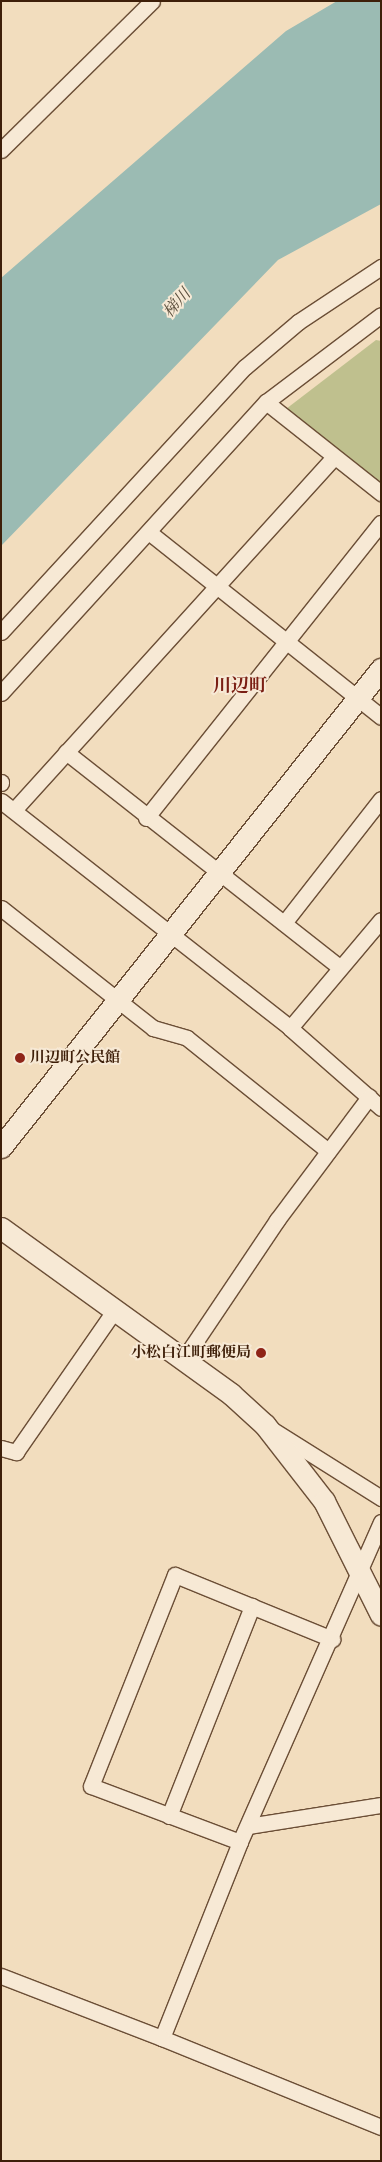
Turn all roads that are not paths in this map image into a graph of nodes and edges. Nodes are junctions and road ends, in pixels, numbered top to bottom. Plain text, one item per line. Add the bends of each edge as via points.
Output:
1 (152, 1) edge
2 (1, 150) edge
3 (381, 268) edge
4 (379, 317) edge
5 (266, 402) junction
6 (334, 456) junction
7 (381, 493) edge
8 (381, 523) edge
9 (150, 533) junction
10 (216, 586) junction
11 (1, 632) edge
12 (286, 642) junction
13 (381, 669) edge
14 (1, 693) edge
15 (358, 698) junction
16 (381, 717) edge
17 (66, 752) junction
18 (381, 800) edge
19 (1, 801) edge
20 (14, 810) junction
21 (146, 818) junction
22 (219, 876) junction
23 (1, 908) edge
24 (381, 920) edge
25 (284, 923) junction
26 (172, 935) junction
27 (339, 967) junction
28 (117, 1001) junction
29 (290, 1028) junction
30 (369, 1097) junction
31 (381, 1108) edge
32 (1, 1147) edge
33 (328, 1151) junction
34 (1, 1228) edge
35 (116, 1308) junction
36 (183, 1360) junction
37 (265, 1425) junction
38 (1, 1448) edge
39 (381, 1498) edge
40 (381, 1522) edge
41 (360, 1570) junction
42 (252, 1606) junction
43 (381, 1615) edge
44 (332, 1639) junction
45 (381, 1805) edge
46 (169, 1816) junction
47 (248, 1826) junction
48 (240, 1842) junction
49 (1, 1976) edge
50 (162, 2038) junction
51 (381, 2127) edge

1 - 2 street
3 - 11 street via 298,322 245,367
4 - 5 street
5 - 6 street
5 - 9 street
6 - 7 street
6 - 10 street
8 - 12 street
9 - 10 street
9 - 14 street
10 - 12 street
10 - 17 street
12 - 15 street
12 - 21 street
13 - 15 street
15 - 16 street
15 - 22 street
17 - 20 street
17 - 21 street
18 - 25 street
19 - 20 street
20 - 26 street
21 - 22 street
22 - 25 street
22 - 26 street
23 - 28 street
24 - 27 street
25 - 27 street
26 - 28 street
26 - 29 street
27 - 29 street
28 - 32 street
28 - 33 street via 153,1028 187,1038
29 - 30 street
30 - 31 street
30 - 33 street
33 - 36 street
34 - 35 street
35 - 36 street
35 - 38 street via 16,1452
36 - 37 street
37 - 39 street
37 - 41 street via 324,1501
40 - 41 street
41 - 43 street
41 - 44 street
42 - 44 street
42 - 46 street
42 - 46 street via 175,1575 91,1786
44 - 47 street
45 - 47 street
46 - 48 street
47 - 48 street
48 - 50 street
49 - 50 street
50 - 51 street

